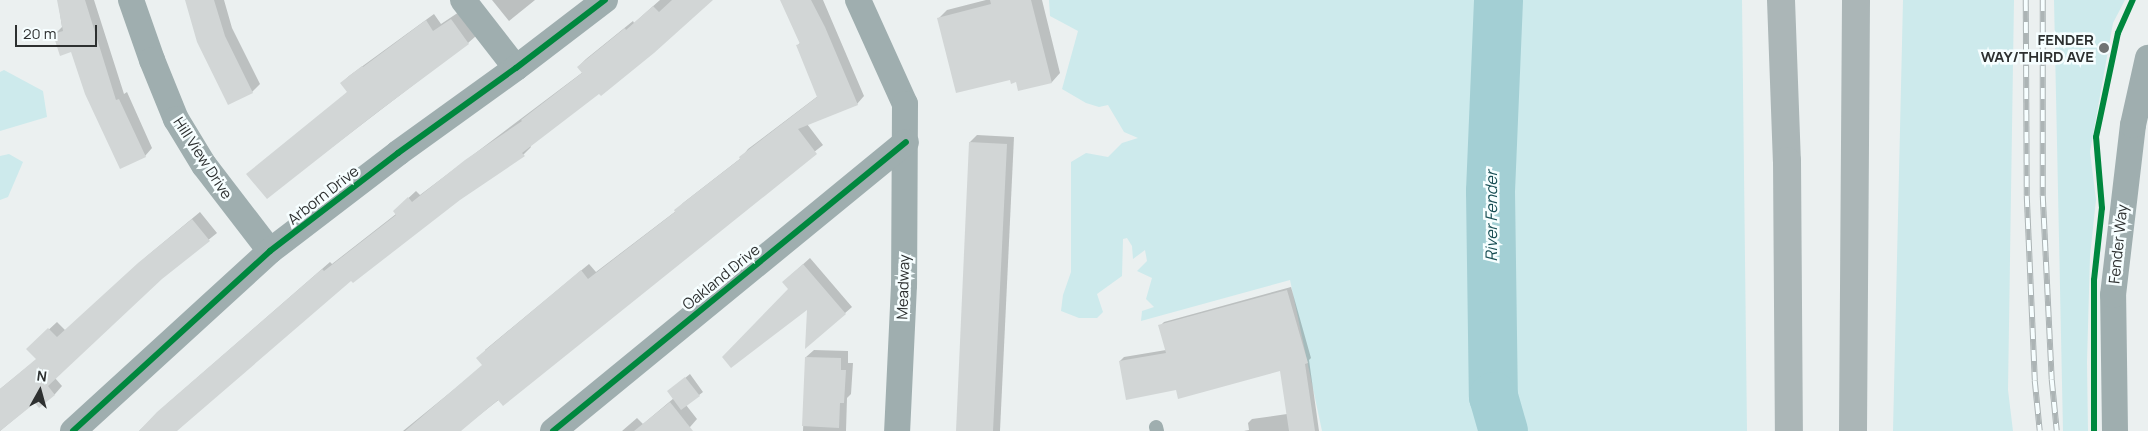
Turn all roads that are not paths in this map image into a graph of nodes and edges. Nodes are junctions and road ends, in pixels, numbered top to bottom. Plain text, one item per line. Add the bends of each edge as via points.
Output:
1 (131, 0) edge
2 (463, 0) edge
3 (605, 0) edge
4 (858, 0) edge
5 (1781, 0) edge
6 (1790, 0) edge
7 (1856, 0) edge
8 (2148, 58) edge
9 (516, 68) junction
10 (906, 142) junction
11 (1786, 161) junction
12 (270, 251) junction
13 (73, 431) edge
14 (553, 431) edge
15 (897, 431) edge
16 (1789, 431) edge
17 (1853, 431) edge
18 (2115, 431) edge

1 - 12 street, Hill View Drive via 176,118 204,165
2 - 9 street
3 - 9 street, Arborn Drive
4 - 10 street, Meadway via 904,104
5 - 11 highway
6 - 11 highway
7 - 17 highway
8 - 18 street, Fender Way via 2133,125 2113,295
9 - 12 street, Arborn Drive
10 - 14 street, Oakland Drive
10 - 15 street, Meadway
11 - 16 highway
12 - 13 street, Arborn Drive

